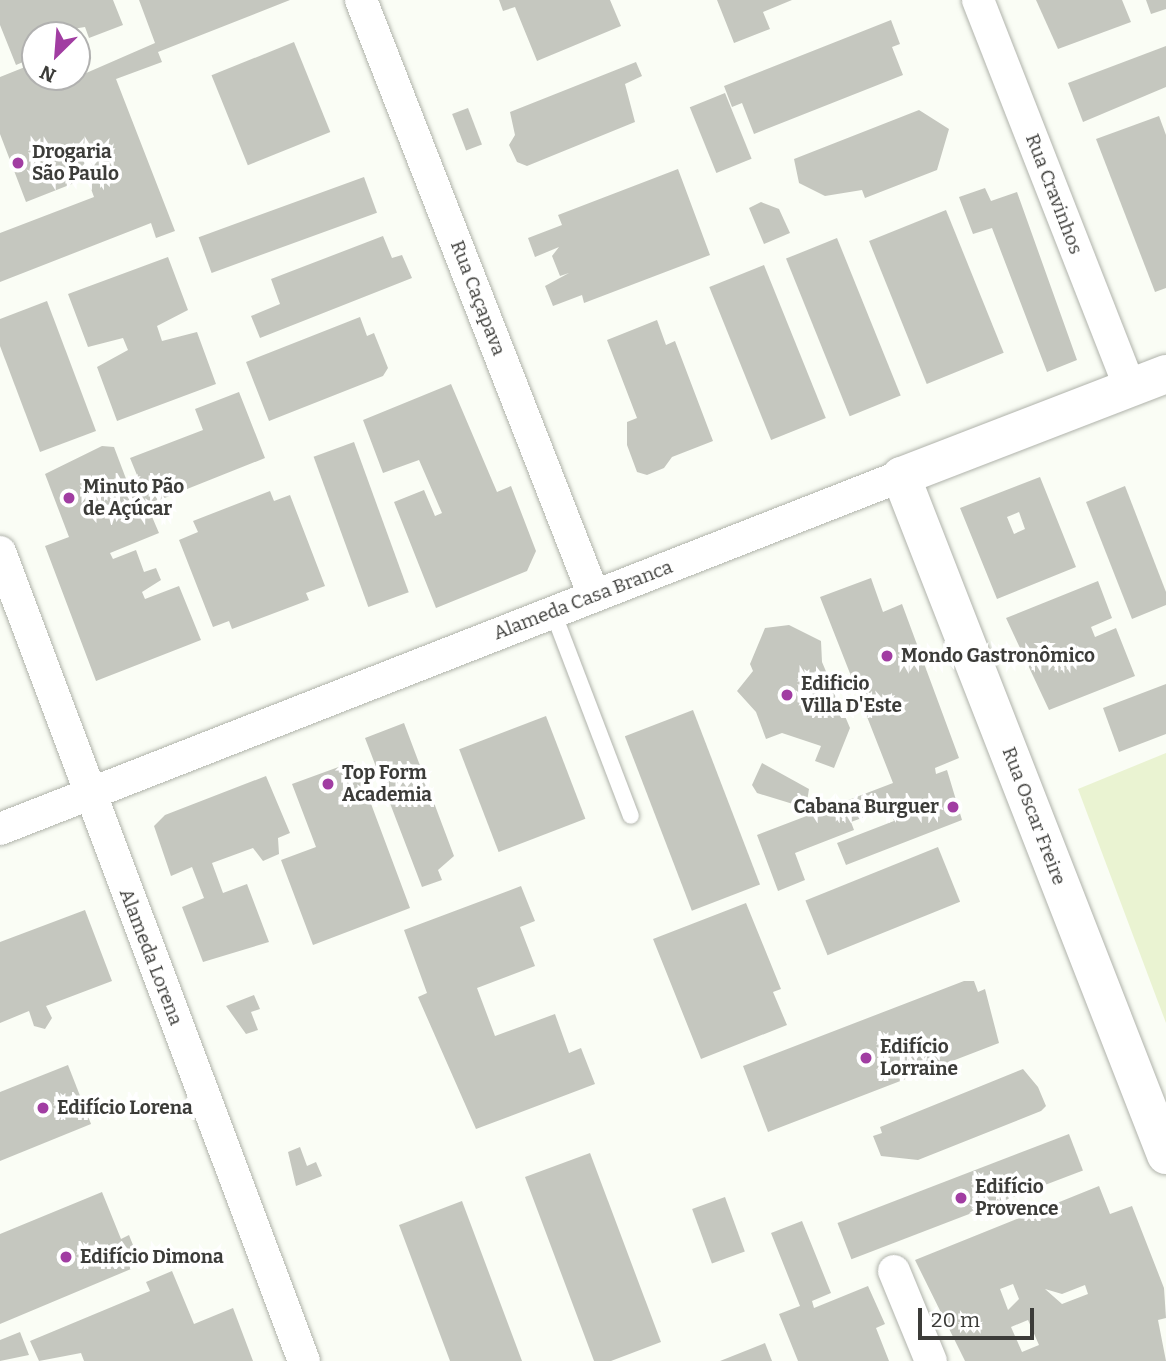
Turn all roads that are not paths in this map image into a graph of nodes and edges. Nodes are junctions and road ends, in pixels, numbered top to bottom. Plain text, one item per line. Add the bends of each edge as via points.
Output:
1 (361, 0) edge
2 (978, 0) edge
3 (1166, 374) edge
4 (1130, 388) junction
5 (901, 476) junction
6 (0, 552) edge
7 (594, 596) junction
8 (553, 612) junction
9 (89, 793) junction
10 (631, 816) dead end
11 (0, 829) edge
12 (1166, 1155) edge
13 (894, 1271) dead end
14 (304, 1361) edge
15 (931, 1361) edge

1 - 7 street, Rua Caçapava
2 - 4 street, Rua Cravinhos
3 - 4 street, Alameda Casa Branca
4 - 5 street, Alameda Casa Branca
5 - 7 street, Alameda Casa Branca
5 - 12 street, Rua Oscar Freire
6 - 9 street, Alameda Lorena
7 - 8 street, Alameda Casa Branca
8 - 9 street, Alameda Casa Branca
8 - 10 lane
9 - 11 street, Alameda Casa Branca
9 - 14 street, Alameda Lorena
13 - 15 street

